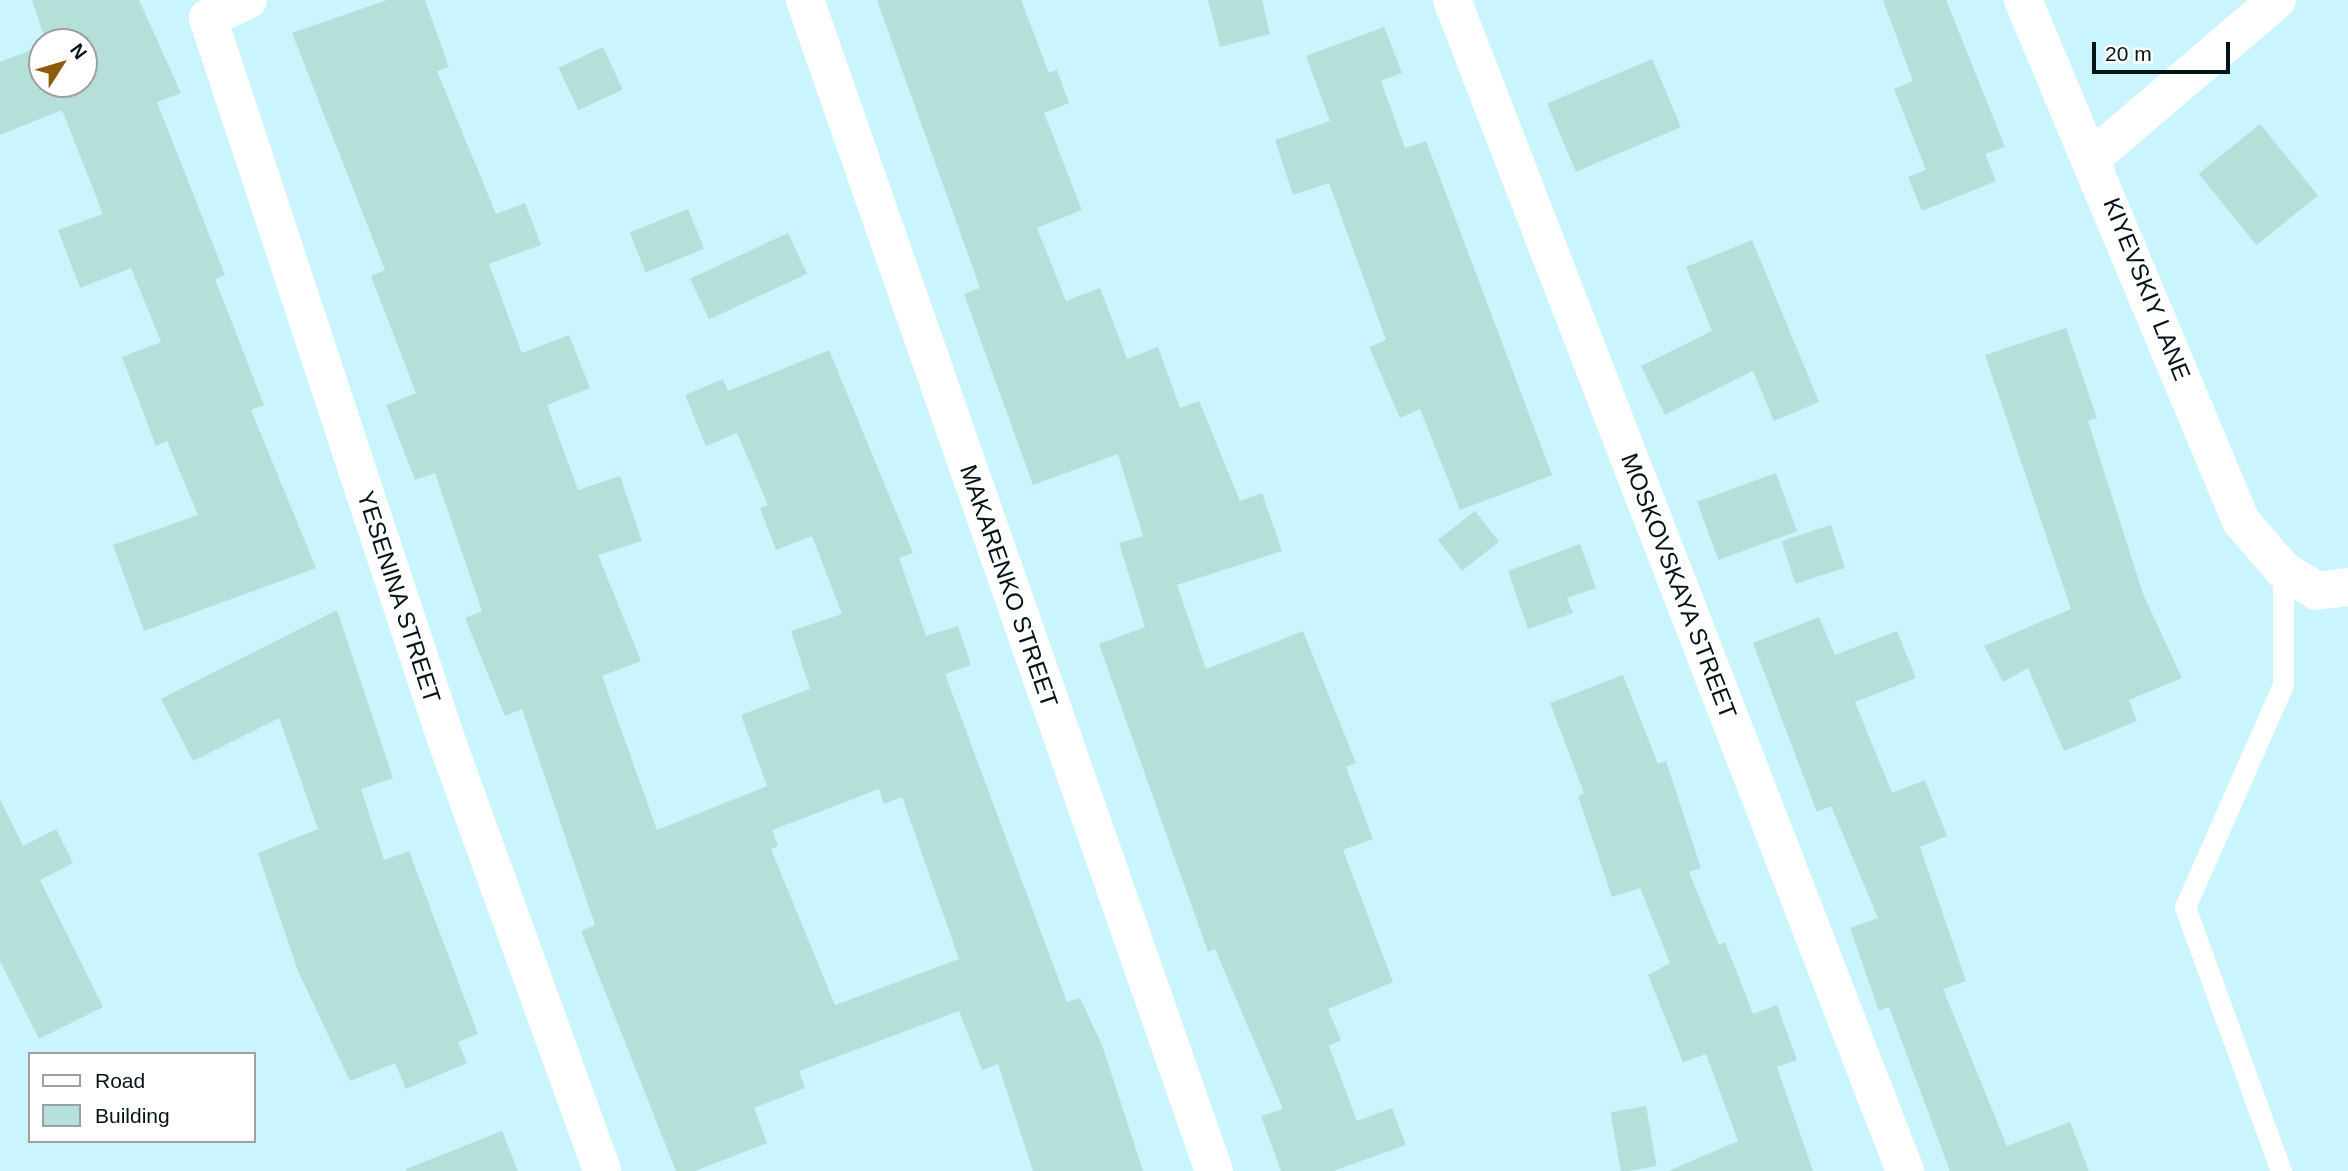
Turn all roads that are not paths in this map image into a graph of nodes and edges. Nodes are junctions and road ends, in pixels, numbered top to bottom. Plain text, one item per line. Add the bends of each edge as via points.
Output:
1 (248, 0) edge
2 (805, 0) edge
3 (1452, 0) edge
4 (2022, 0) edge
5 (2277, 0) edge
6 (205, 9) edge
7 (2093, 157) junction
8 (2283, 570) junction
9 (2348, 587) edge
10 (602, 1171) edge
11 (1214, 1171) edge
12 (1905, 1171) edge
13 (2281, 1171) edge

1 - 6 street, YESENINA STREET
2 - 11 street, MAKARENKO STREET
3 - 12 street, MOSKOVSKAYA STREET
4 - 7 street, KIYEVSKIY LANE
5 - 7 street
6 - 10 street, YESENINA STREET via 447,742
7 - 8 street, KIYEVSKIY LANE via 2241,521
8 - 9 street, KIYEVSKIY LANE via 2316,592
8 - 13 lane via 2283,685 2185,907

